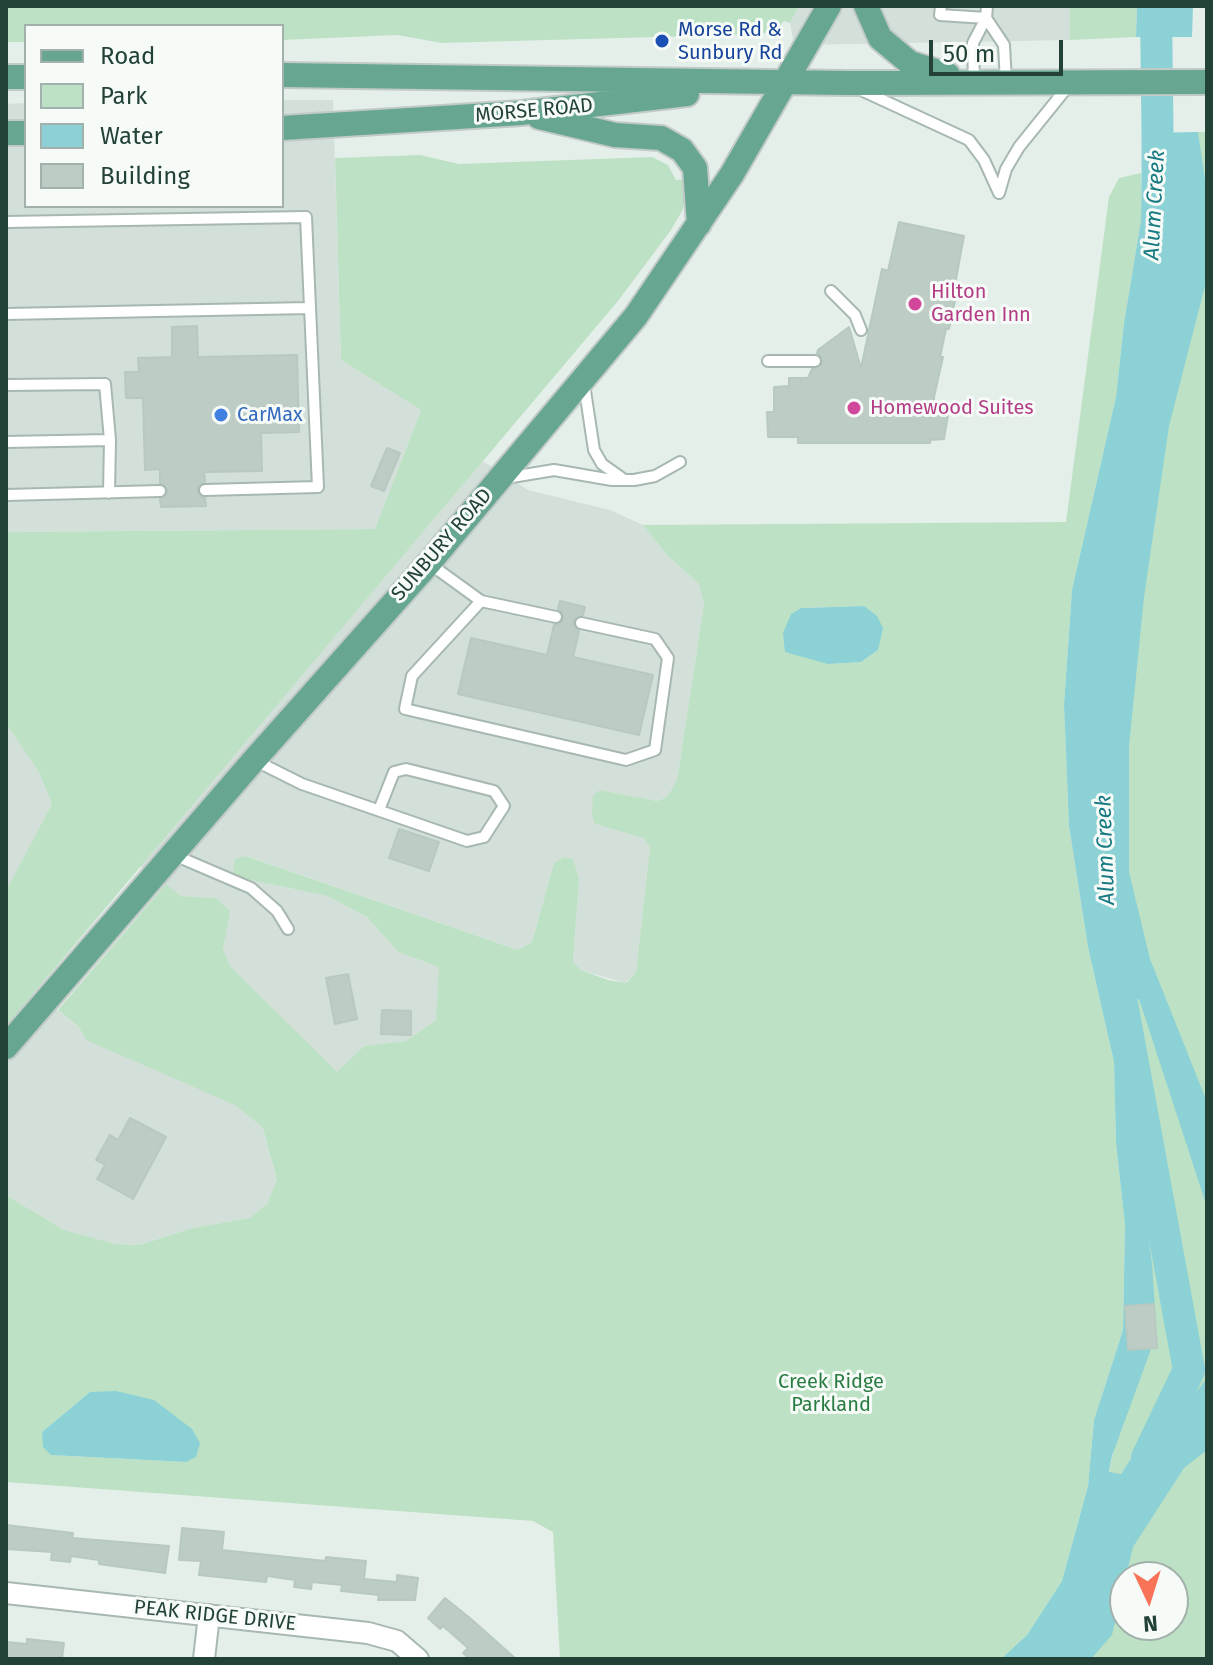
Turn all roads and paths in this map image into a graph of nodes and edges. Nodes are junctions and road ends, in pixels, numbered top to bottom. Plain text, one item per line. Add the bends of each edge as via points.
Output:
1 (829, 6) edge
2 (866, 6) edge
3 (941, 6) edge
4 (987, 6) edge
5 (986, 18) junction
6 (284, 75) edge
7 (974, 82) junction
8 (1006, 82) junction
9 (1071, 82) junction
10 (1207, 82) edge
11 (785, 83) junction
12 (847, 83) junction
13 (521, 113) junction
14 (284, 128) edge
15 (6, 222) edge
16 (699, 224) junction
17 (831, 291) dead end
18 (309, 308) junction
19 (6, 314) edge
20 (861, 330) dead end
21 (768, 361) dead end
22 (815, 361) dead end
23 (584, 379) junction
24 (6, 385) edge
25 (110, 440) junction
26 (6, 442) edge
27 (680, 462) dead end
28 (500, 479) junction
29 (624, 480) junction
30 (205, 490) dead end
31 (160, 491) dead end
32 (109, 493) junction
33 (6, 495) edge
34 (429, 563) junction
35 (481, 601) junction
36 (556, 617) dead end
37 (581, 623) dead end
38 (254, 760) junction
39 (379, 810) junction
40 (172, 854) junction
41 (288, 929) dead end
42 (6, 1047) edge
43 (6, 1593) edge
44 (209, 1615) junction
45 (204, 1659) edge
46 (418, 1659) edge

1 - 11 main road, SUNBURY ROAD
2 - 7 main road via 880,38 910,63
3 - 5 lane via 940,15
4 - 5 lane
5 - 7 lane via 973,43
5 - 8 lane via 1004,45
6 - 11 main road, MORSE ROAD
7 - 8 main road, MORSE ROAD
7 - 12 main road, MORSE ROAD
8 - 9 main road, MORSE ROAD
9 - 10 main road, MORSE ROAD
9 - 12 lane via 1019,147 999,193 969,140
11 - 12 main road, MORSE ROAD
11 - 13 main road, MORSE ROAD
11 - 16 main road, SUNBURY ROAD
13 - 14 main road, MORSE ROAD
13 - 16 main road via 615,135 661,138 682,150 695,168
15 - 18 lane via 306,217
16 - 23 main road, SUNBURY ROAD via 636,316
17 - 20 lane via 855,315
18 - 19 lane
18 - 30 lane via 318,487
21 - 22 lane
23 - 28 main road, SUNBURY ROAD
23 - 29 lane via 594,450 602,464
24 - 25 lane via 105,384
25 - 26 lane
25 - 32 lane
27 - 29 lane via 655,476
28 - 29 lane via 554,470
28 - 34 main road, SUNBURY ROAD
31 - 32 lane
32 - 33 lane
34 - 35 lane
34 - 38 main road, SUNBURY ROAD
35 - 36 lane
35 - 37 lane via 412,676 405,709 626,760 655,750 668,658 655,639
38 - 39 lane via 302,784
38 - 40 main road, SUNBURY ROAD
39 - 39 lane via 467,841 484,837 504,806 494,791 406,769 394,772
40 - 41 lane via 251,888
40 - 42 main road, SUNBURY ROAD
43 - 44 street, PEAK RIDGE DRIVE
44 - 45 street
44 - 46 street, PEAK RIDGE DRIVE via 368,1633 397,1641

